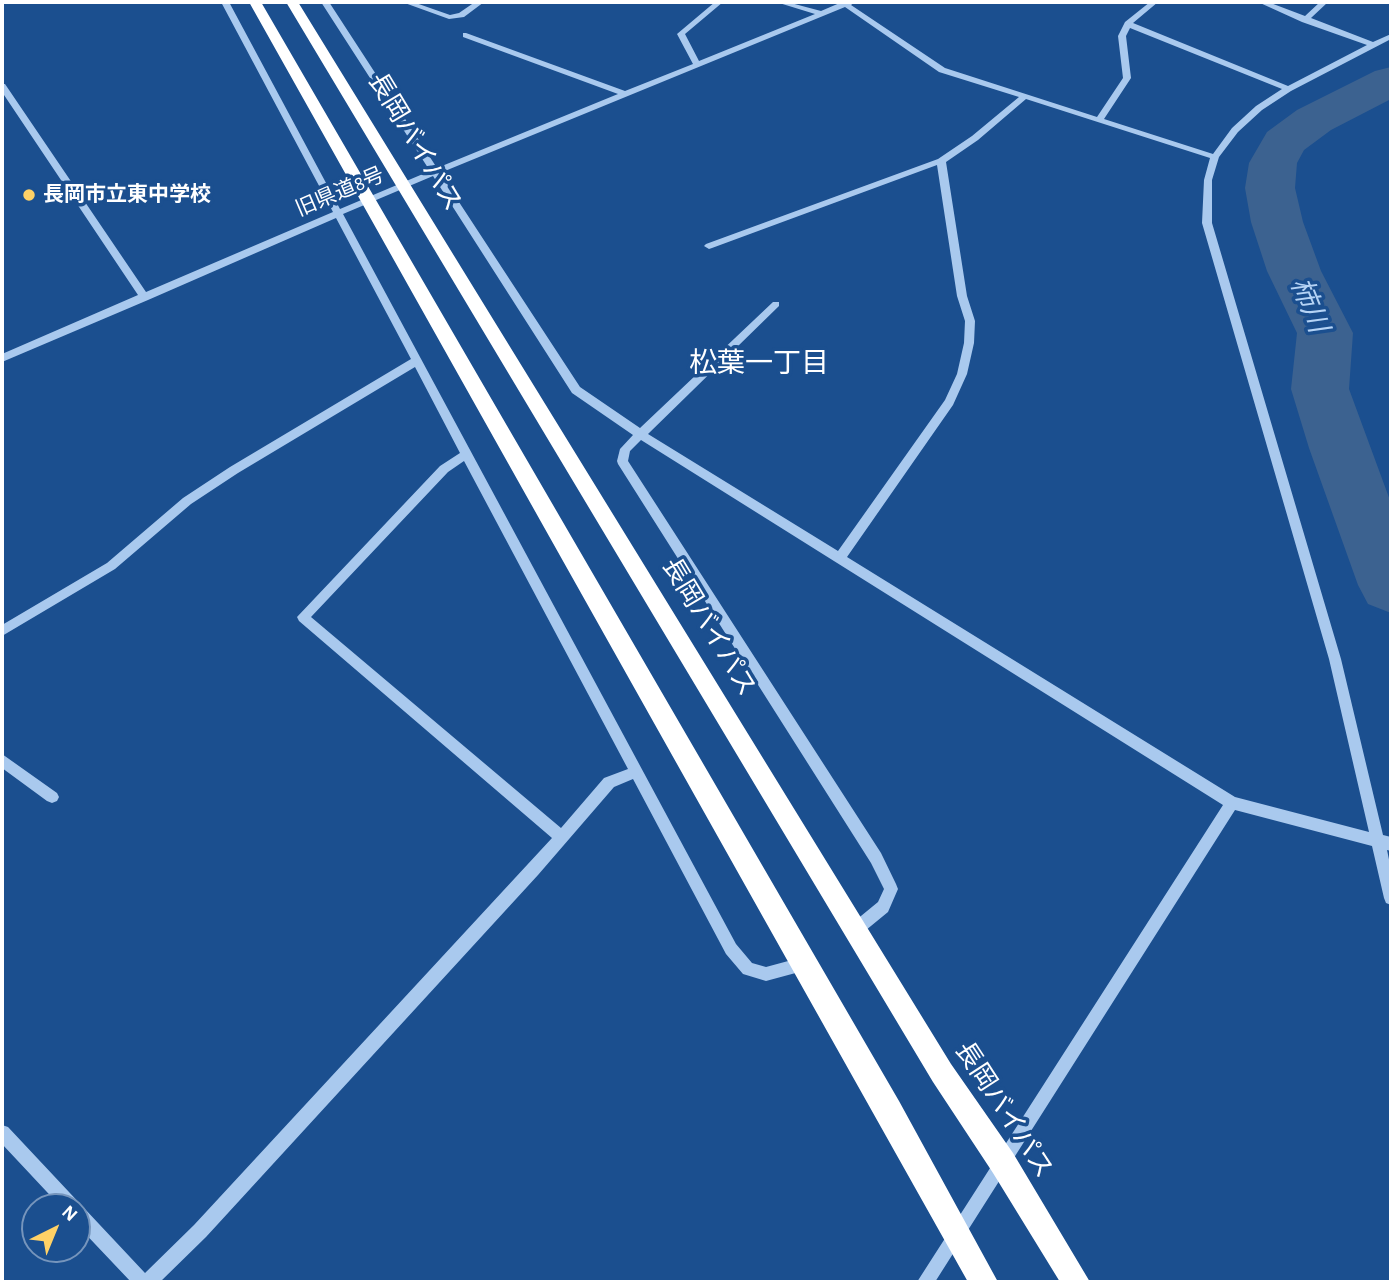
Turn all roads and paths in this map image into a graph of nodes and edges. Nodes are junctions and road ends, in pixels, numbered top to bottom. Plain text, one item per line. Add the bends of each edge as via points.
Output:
1 (225, 2) edge
2 (255, 2) edge
3 (292, 2) edge
4 (325, 2) edge
5 (406, 2) edge
6 (480, 2) edge
7 (719, 2) edge
8 (780, 2) edge
9 (1154, 2) edge
10 (1262, 2) edge
11 (1324, 2) edge
12 (848, 3) edge
13 (819, 13) junction
14 (1305, 20) junction
15 (1128, 24) junction
16 (466, 35) dead end
17 (1391, 36) edge
18 (1373, 45) junction
19 (697, 64) junction
20 (2, 86) edge
21 (1288, 89) junction
22 (626, 94) junction
23 (1025, 96) junction
24 (1098, 121) junction
25 (1215, 157) junction
26 (941, 160) junction
27 (436, 172) junction
28 (338, 213) junction
29 (709, 247) dead end
30 (145, 298) junction
31 (776, 304) dead end
32 (2, 358) edge
33 (416, 361) junction
34 (640, 434) junction
35 (466, 454) junction
36 (840, 557) junction
37 (2, 631) edge
38 (2, 760) edge
39 (636, 772) junction
40 (52, 797) dead end
41 (1232, 803) junction
42 (561, 837) junction
43 (1385, 841) edge
44 (1391, 898) edge
45 (855, 930) junction
46 (803, 964) junction
47 (2, 1133) edge
48 (1003, 1163) junction
49 (59, 1193) edge
50 (91, 1228) edge
51 (957, 1233) junction
52 (142, 1282) edge
53 (148, 1282) edge
54 (925, 1282) edge
55 (984, 1282) edge
56 (1076, 1282) edge

1 - 28 street
2 - 46 highway
3 - 45 highway, 長岡バイパス
4 - 27 street
5 - 6 street via 449,17
7 - 19 street via 681,34
8 - 13 street
9 - 15 street
10 - 14 street
11 - 14 street
12 - 13 street, 旧県道8号
12 - 23 street via 942,70
13 - 19 street, 旧県道8号
14 - 18 street
15 - 21 street
15 - 24 street via 1122,36 1127,78
16 - 22 street
17 - 18 street
18 - 21 street
19 - 22 street, 旧県道8号
20 - 30 street
21 - 25 street via 1235,130
22 - 27 street, 旧県道8号
23 - 24 street
23 - 26 street
24 - 25 street
25 - 43 street via 1208,180 1210,236
26 - 29 street
26 - 36 street via 970,321 962,374 949,402
27 - 28 street, 旧県道8号
27 - 34 street via 576,390
28 - 30 street, 旧県道8号
28 - 33 street
30 - 32 street, 旧県道8号
31 - 34 street
33 - 35 street
33 - 37 street via 234,470 187,501 111,566
34 - 36 street
34 - 45 street via 625,449 622,461 891,889 883,907
35 - 39 street
35 - 42 street via 444,469 303,617
36 - 41 street
38 - 40 street
39 - 42 street via 610,782
39 - 46 street via 731,949 748,969 766,974
41 - 43 street
41 - 48 street
42 - 53 street
43 - 44 street
45 - 48 highway, 長岡バイパス
46 - 51 highway
47 - 49 street
48 - 51 street
48 - 56 highway, 長岡バイパス
50 - 52 street
51 - 54 street
51 - 55 highway

